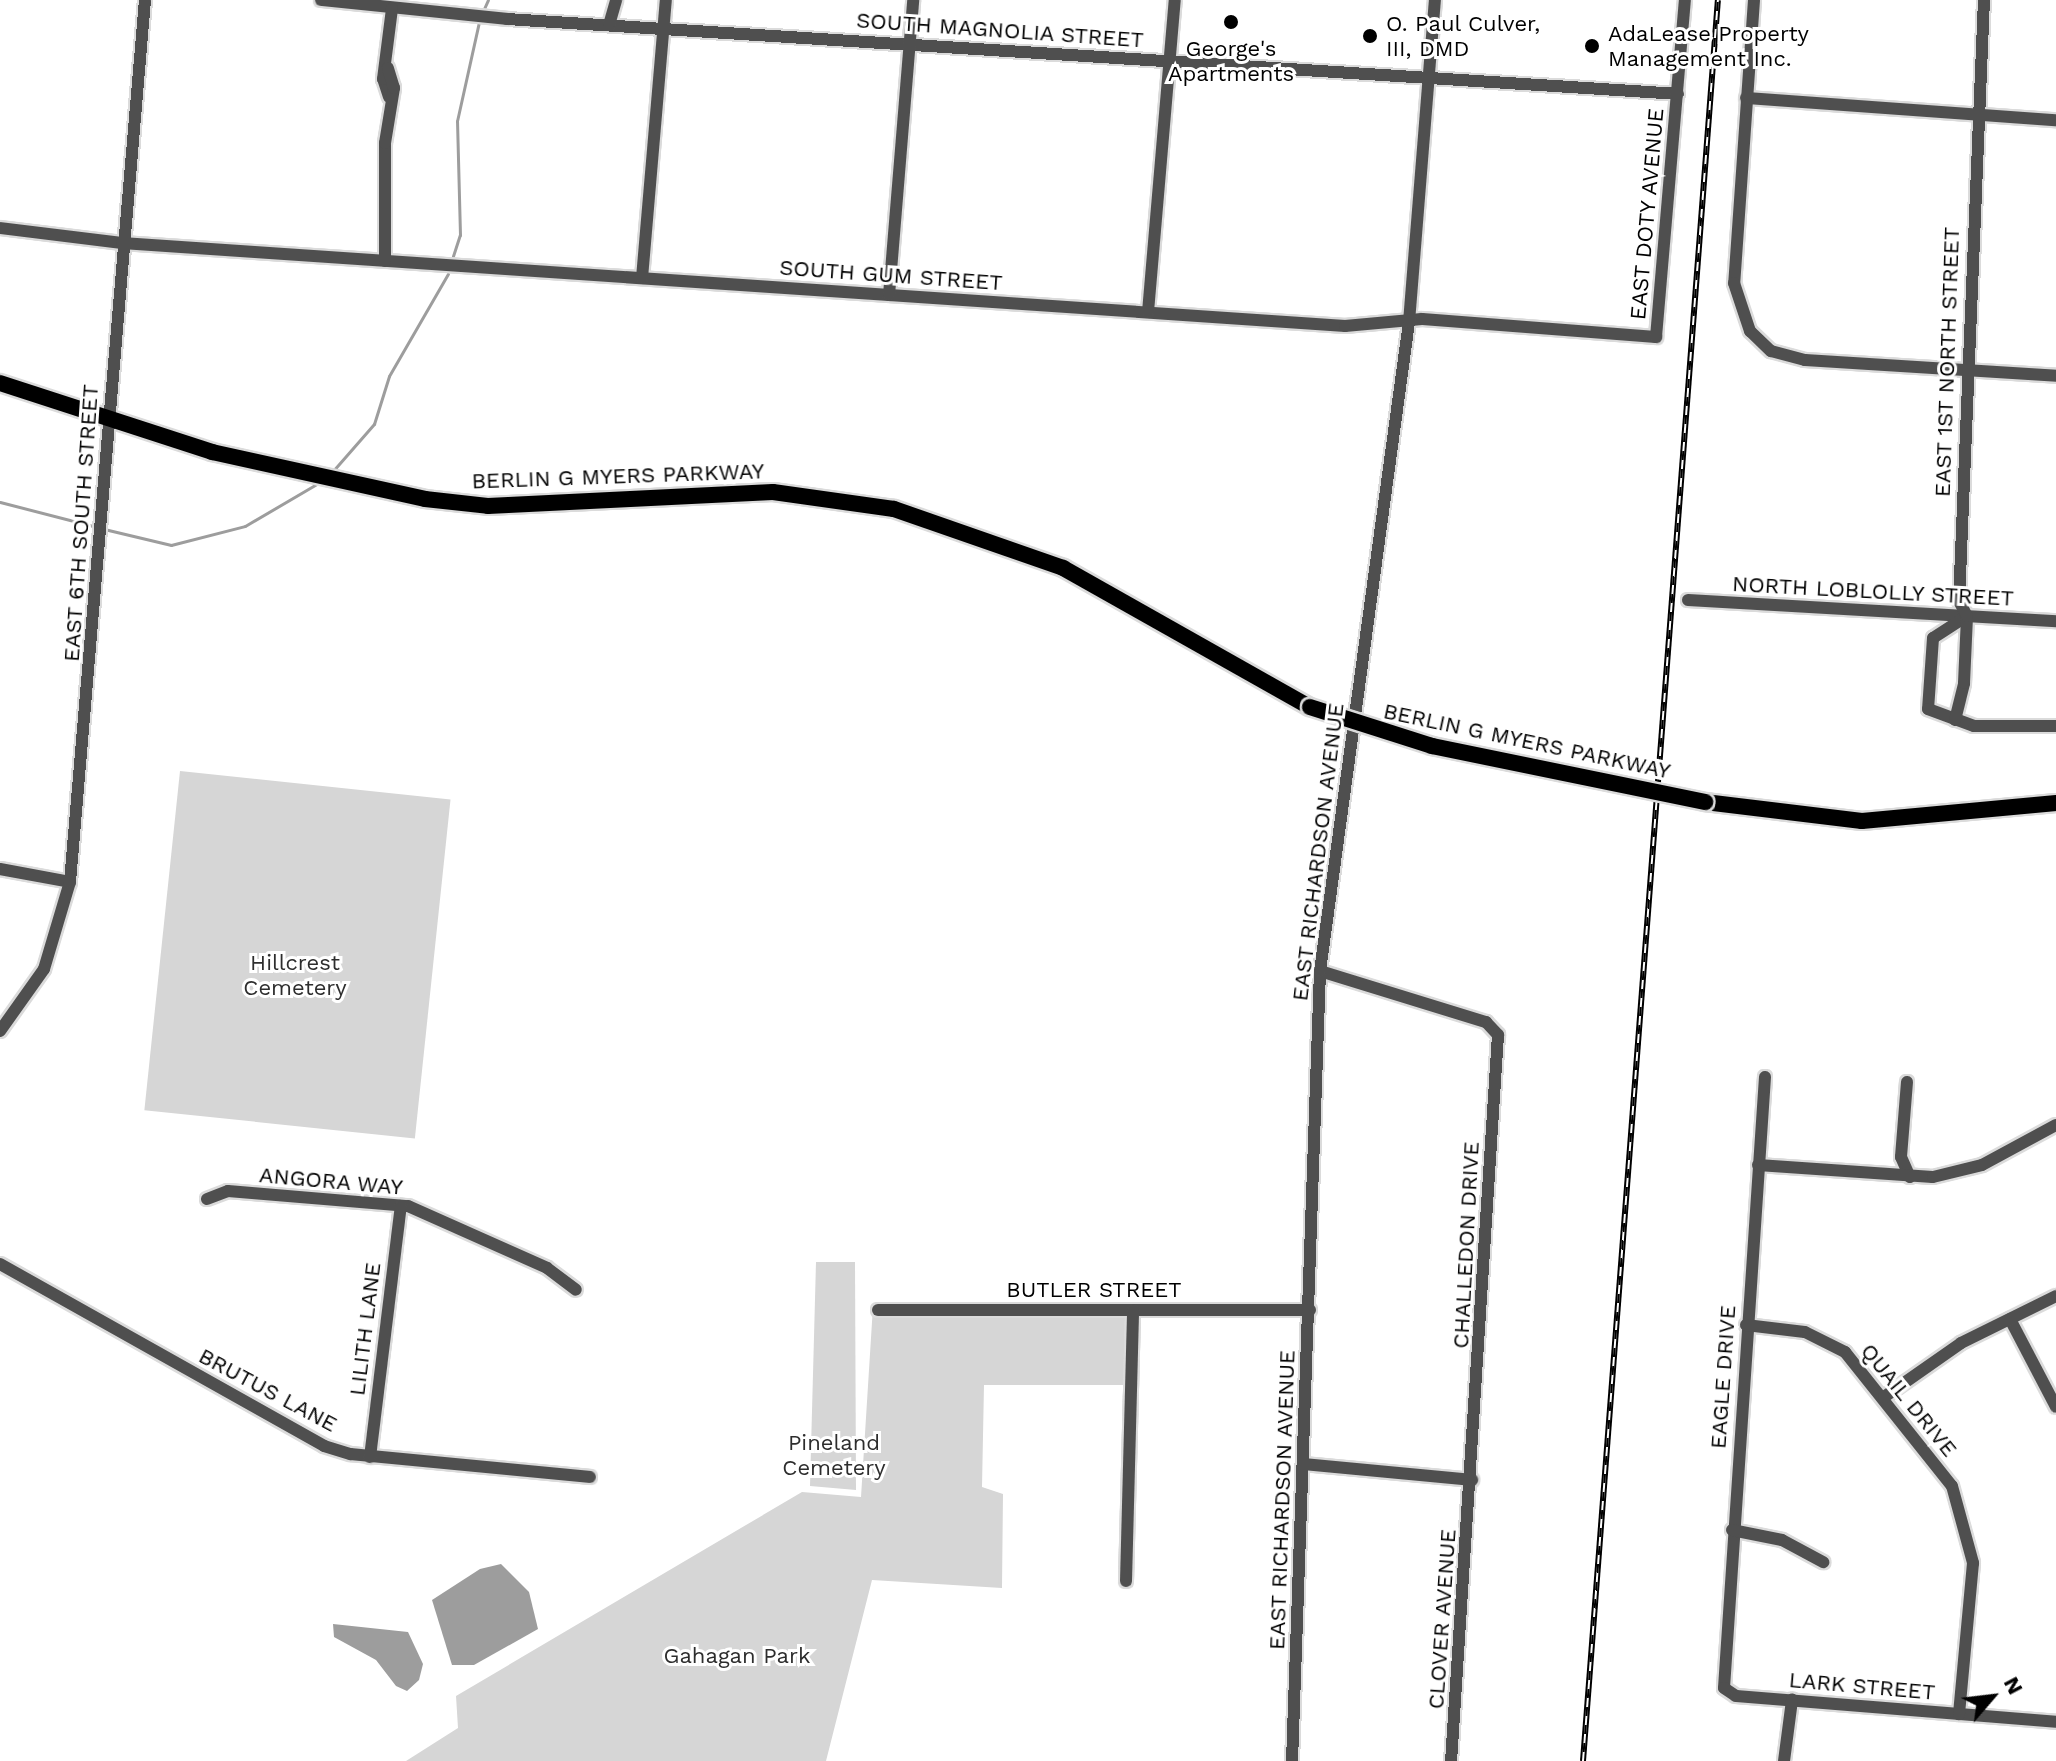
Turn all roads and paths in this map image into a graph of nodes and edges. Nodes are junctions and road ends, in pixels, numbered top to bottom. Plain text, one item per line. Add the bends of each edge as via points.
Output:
1 (145, 0) edge
2 (321, 0) edge
3 (616, 0) edge
4 (666, 0) edge
5 (913, 0) edge
6 (1175, 0) edge
7 (1435, 0) edge
8 (1685, 0) edge
9 (1754, 0) edge
10 (1984, 0) edge
11 (392, 9) junction
12 (609, 25) junction
13 (662, 29) junction
14 (909, 45) junction
15 (1169, 61) junction
16 (1429, 78) junction
17 (1678, 94) junction
18 (1746, 98) junction
19 (1976, 114) junction
20 (2056, 120) edge
21 (0, 228) edge
22 (122, 243) junction
23 (385, 261) junction
24 (642, 278) junction
25 (889, 295) junction
26 (1148, 312) junction
27 (1409, 322) junction
28 (1656, 337) joint
29 (1967, 370) junction
30 (2056, 376) edge
31 (0, 383) edge
32 (108, 416) junction
33 (1688, 600) dead end
34 (1967, 616) junction
35 (2056, 621) edge
36 (1955, 720) junction
37 (2056, 726) edge
38 (2056, 803) edge
39 (0, 869) edge
40 (70, 882) junction
41 (1320, 971) junction
42 (0, 1031) edge
43 (1765, 1077) dead end
44 (1907, 1082) dead end
45 (2056, 1125) edge
46 (1758, 1165) junction
47 (1910, 1177) junction
48 (207, 1199) dead end
49 (401, 1206) junction
50 (0, 1264) edge
51 (576, 1290) dead end
52 (2056, 1296) edge
53 (878, 1310) dead end
54 (1133, 1310) junction
55 (1310, 1310) junction
56 (2010, 1319) junction
57 (1746, 1325) junction
58 (1884, 1397) junction
59 (2056, 1407) edge
60 (370, 1457) junction
61 (1304, 1464) junction
62 (590, 1477) dead end
63 (1472, 1480) junction
64 (1732, 1530) junction
65 (1823, 1562) dead end
66 (1126, 1581) dead end
67 (1721, 1680) joint
68 (1792, 1700) junction
69 (1959, 1714) junction
70 (2056, 1722) edge
71 (1292, 1761) edge
72 (1451, 1761) edge
73 (1784, 1761) edge

1 - 22 street, EAST 6TH SOUTH STREET
2 - 11 street, SOUTH MAGNOLIA STREET
3 - 12 street
4 - 13 street
5 - 14 street
6 - 15 street
7 - 16 street, EAST RICHARDSON AVENUE
8 - 17 street, EAST DOTY AVENUE
9 - 18 street
10 - 19 street, EAST 1ST NORTH STREET
11 - 12 street, SOUTH MAGNOLIA STREET
11 - 23 street via 388,68 395,78 389,97
12 - 13 street, SOUTH MAGNOLIA STREET
13 - 14 street, SOUTH MAGNOLIA STREET
13 - 24 street
14 - 15 street, SOUTH MAGNOLIA STREET
14 - 25 street
15 - 16 street, SOUTH MAGNOLIA STREET
15 - 26 street
16 - 17 street, SOUTH MAGNOLIA STREET
16 - 27 street, EAST RICHARDSON AVENUE
17 - 28 street, EAST DOTY AVENUE
18 - 19 street
18 - 29 street via 1734,283 1739,314 1771,351 1805,360
19 - 20 street
19 - 29 street, EAST 1ST NORTH STREET
21 - 22 street, SOUTH GUM STREET
22 - 23 street, SOUTH GUM STREET
22 - 32 street, EAST 6TH SOUTH STREET
23 - 24 street, SOUTH GUM STREET
24 - 25 street, SOUTH GUM STREET
25 - 26 street, SOUTH GUM STREET
26 - 27 street, SOUTH GUM STREET via 1345,326
27 - 28 street, SOUTH GUM STREET
27 - 41 street, EAST RICHARDSON AVENUE
29 - 30 street
29 - 34 street, EAST 1ST NORTH STREET via 1959,601
31 - 32 main road, BERLIN G MYERS PARKWAY
32 - 38 main road, BERLIN G MYERS PARKWAY, bridge via 212,452 354,487 488,506 714,492 894,509 1063,568 1310,707 1432,746 1705,802 1862,821
32 - 40 street, EAST 6TH SOUTH STREET via 107,506
33 - 34 street, NORTH LOBLOLLY STREET
34 - 35 street, NORTH LOBLOLLY STREET
34 - 36 street, EAST 1ST NORTH STREET
34 - 36 street via 1933,638 1928,709
36 - 37 street
39 - 40 street
40 - 42 street, EAST 6TH SOUTH STREET via 44,969
41 - 55 street, EAST RICHARDSON AVENUE
41 - 63 street, CHALLEDON DRIVE via 1486,1022 1498,1035
43 - 46 street, EAGLE DRIVE
44 - 47 street via 1901,1157
45 - 47 street via 1982,1165
46 - 47 street
46 - 57 street, EAGLE DRIVE
48 - 49 street, ANGORA WAY via 228,1191
49 - 51 street, ANGORA WAY via 547,1268
49 - 60 street, LILITH LANE
50 - 60 street, BRUTUS LANE via 324,1446
52 - 56 street
53 - 54 street, BUTLER STREET
54 - 55 street, BUTLER STREET
54 - 66 street
55 - 61 street, EAST RICHARDSON AVENUE
56 - 58 street via 1961,1343
56 - 59 street
57 - 58 street, QUAIL DRIVE via 1794,1329 1831,1343
57 - 64 street, EAGLE DRIVE
58 - 69 street, QUAIL DRIVE via 1952,1486 1972,1551
60 - 62 street, BRUTUS LANE
61 - 63 street
61 - 71 street, EAST RICHARDSON AVENUE
63 - 72 street, CLOVER AVENUE
64 - 65 street via 1782,1540
64 - 67 street, EAGLE DRIVE
67 - 68 street, LARK STREET via 1736,1696
68 - 69 street, LARK STREET
68 - 73 street
69 - 70 street, LARK STREET

